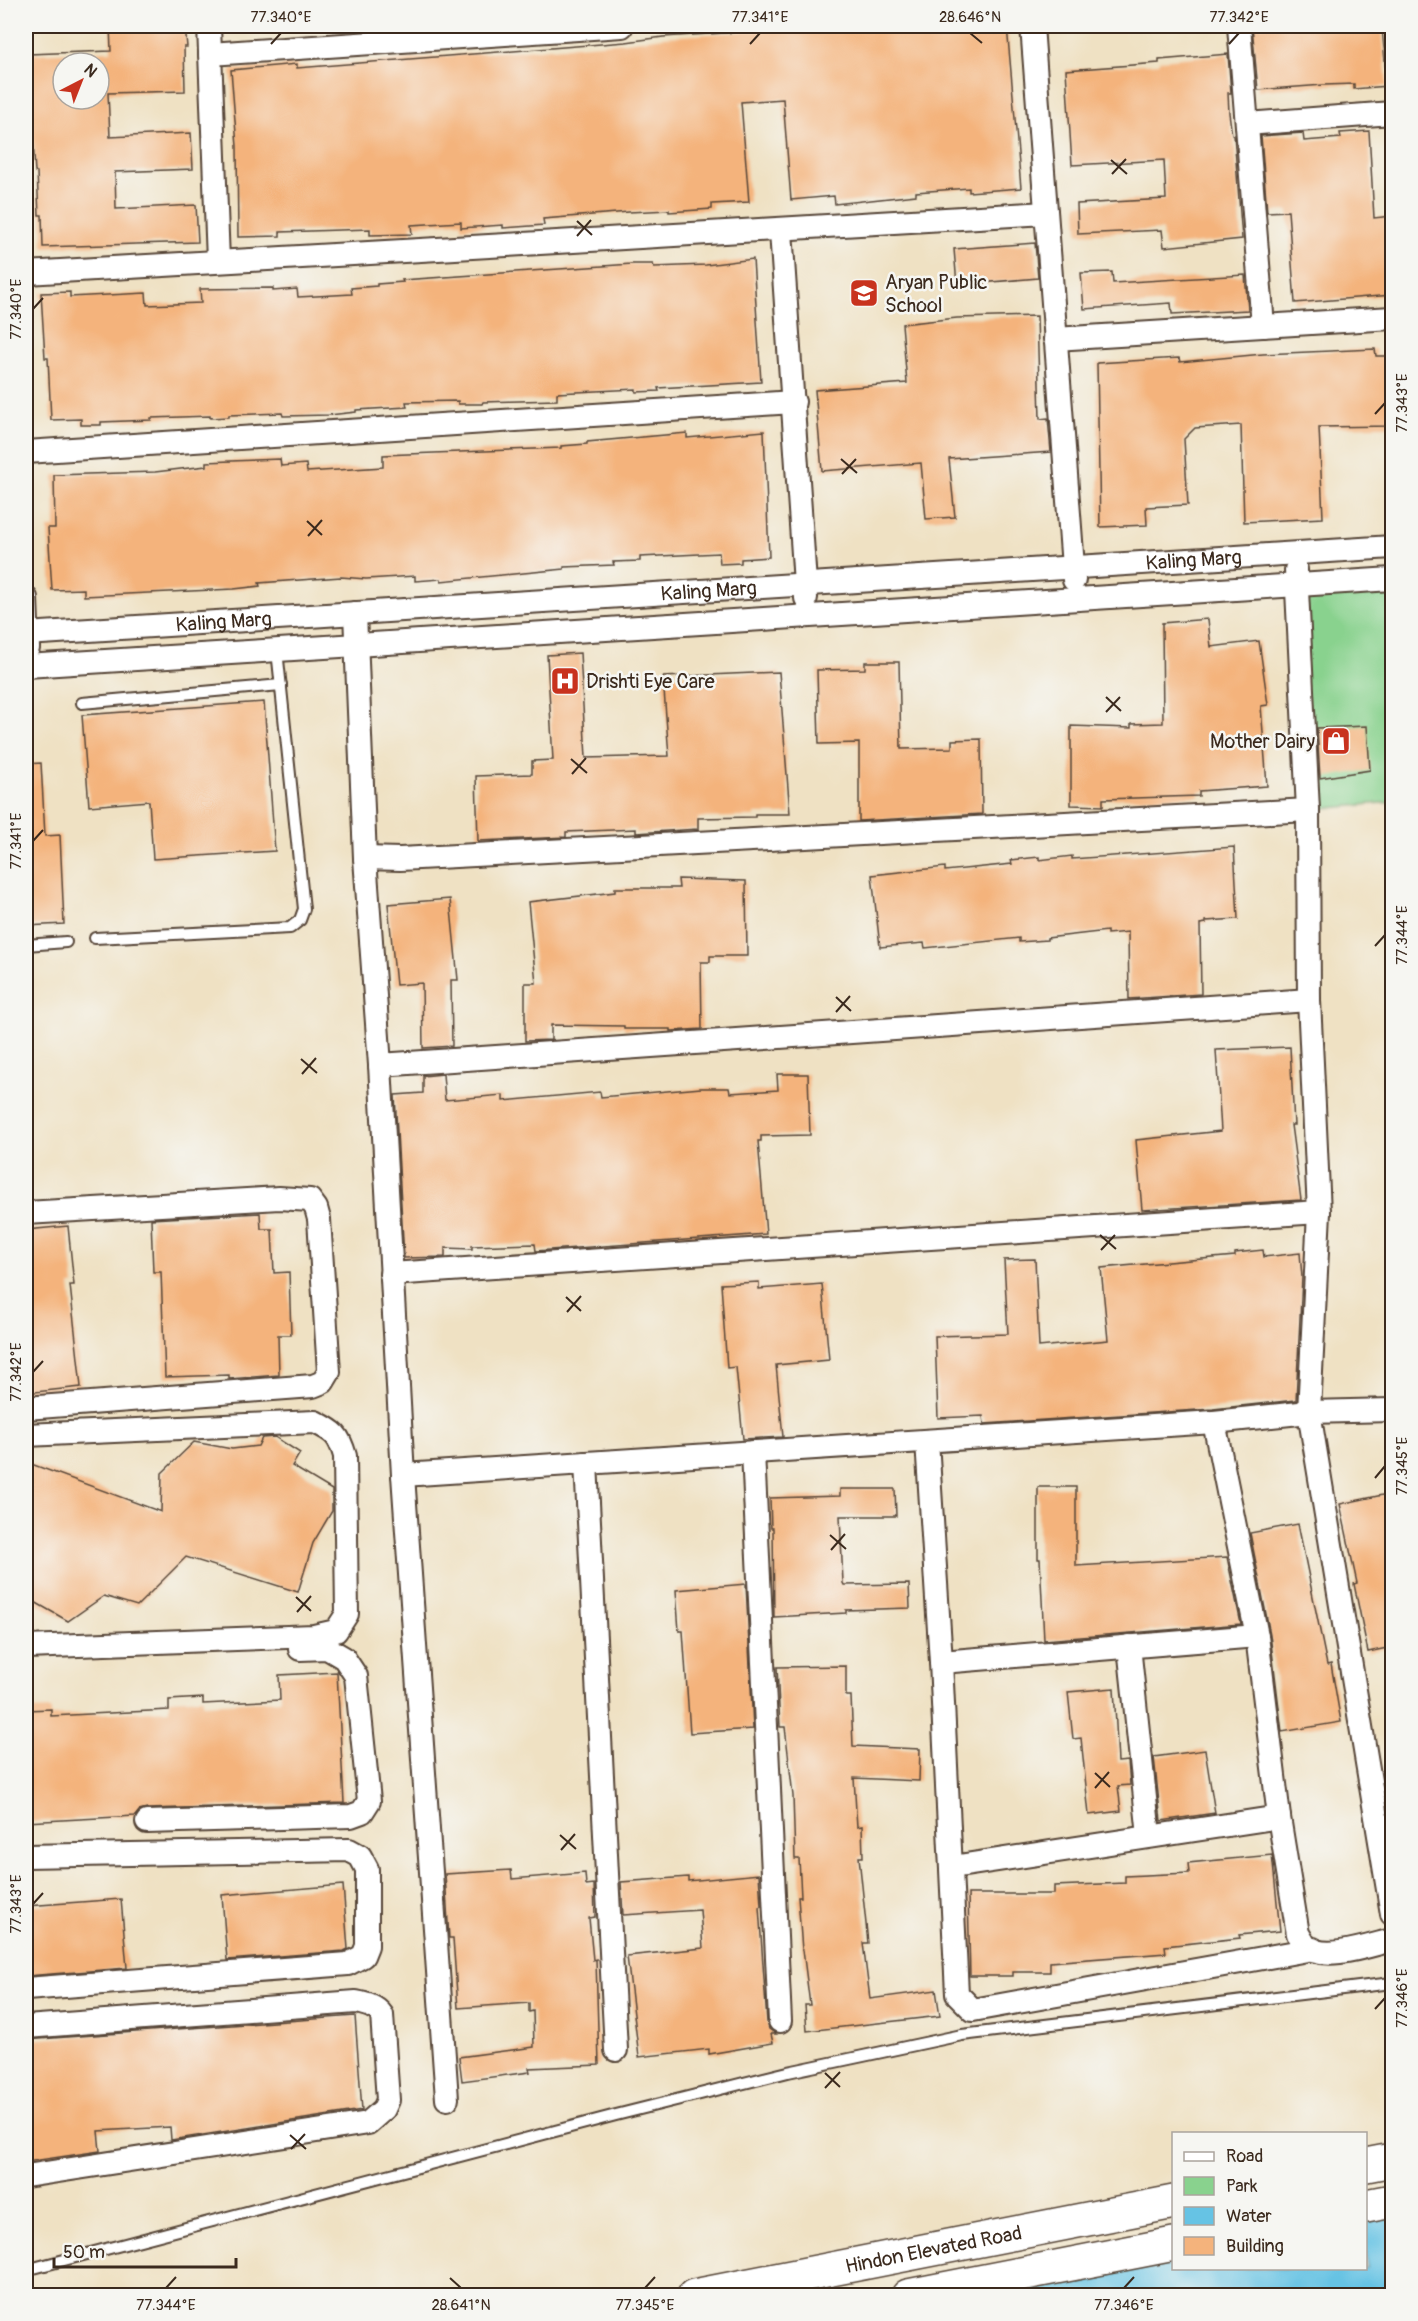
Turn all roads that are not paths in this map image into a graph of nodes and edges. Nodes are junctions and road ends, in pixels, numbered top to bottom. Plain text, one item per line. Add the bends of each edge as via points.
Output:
1 (209, 26) edge
2 (622, 26) edge
3 (1032, 26) edge
4 (1239, 26) edge
5 (210, 54) junction
6 (1392, 113) edge
7 (1247, 124) junction
8 (1046, 213) junction
9 (781, 231) junction
10 (218, 261) junction
11 (26, 273) edge
12 (1392, 318) edge
13 (1263, 326) junction
14 (1055, 339) junction
15 (794, 402) junction
16 (26, 452) edge
17 (1392, 547) edge
18 (1295, 553) junction
19 (1073, 567) junction
20 (1392, 579) edge
21 (806, 584) junction
22 (1296, 585) junction
23 (26, 598) edge
24 (1075, 599) junction
25 (355, 613) junction
26 (808, 616) junction
27 (26, 634) edge
28 (357, 645) junction
29 (277, 650) junction
30 (27, 666) edge
31 (281, 685) junction
32 (82, 703) dead end
33 (1308, 810) junction
34 (365, 858) junction
35 (95, 938) dead end
36 (66, 942) dead end
37 (26, 945) edge
38 (1309, 1000) junction
39 (380, 1065) junction
40 (1319, 1212) junction
41 (26, 1213) edge
42 (391, 1274) junction
43 (26, 1408) edge
44 (1392, 1410) edge
45 (1309, 1412) junction
46 (1214, 1422) junction
47 (26, 1435) edge
48 (927, 1441) junction
49 (753, 1452) junction
50 (586, 1463) junction
51 (403, 1475) junction
52 (1257, 1636) junction
53 (1129, 1646) junction
54 (26, 1647) edge
55 (26, 1657) edge
56 (941, 1662) junction
57 (1279, 1817) junction
58 (147, 1822) dead end
59 (1149, 1836) junction
60 (26, 1856) edge
61 (952, 1867) junction
62 (1392, 1914) edge
63 (1392, 1940) edge
64 (1313, 1949) junction
65 (1392, 1983) edge
66 (26, 1989) edge
67 (780, 2021) dead end
68 (26, 2027) edge
69 (616, 2050) dead end
70 (447, 2100) dead end
71 (1392, 2160) edge
72 (1367, 2166) edge
73 (26, 2176) edge
74 (1392, 2201) edge
75 (1172, 2202) edge
76 (1367, 2206) edge
77 (1172, 2244) edge
78 (26, 2270) edge
79 (694, 2295) edge
80 (908, 2295) edge

1 - 5 street
2 - 5 street
3 - 8 street
4 - 7 street
5 - 10 street
6 - 7 street
7 - 13 street
8 - 9 street
8 - 14 street
9 - 10 street
9 - 15 street
10 - 11 street
12 - 13 street
13 - 14 street
14 - 19 street
15 - 16 street
15 - 21 street
17 - 18 street, Kaling Marg
18 - 19 street, Kaling Marg
18 - 22 street
19 - 21 street, Kaling Marg
19 - 24 street
20 - 22 street, Kaling Marg
21 - 25 street, Kaling Marg
21 - 26 street
22 - 24 street, Kaling Marg
22 - 33 street
23 - 27 street
24 - 26 street, Kaling Marg
25 - 27 street, Kaling Marg
25 - 28 street
26 - 28 street, Kaling Marg
27 - 30 street
28 - 29 street, Kaling Marg
28 - 34 street
29 - 30 street, Kaling Marg
29 - 31 lane
31 - 32 lane
31 - 35 lane via 304,909 300,920 290,928
33 - 34 street
33 - 38 street
34 - 39 street
36 - 37 lane
38 - 39 street
38 - 40 street
39 - 42 street
40 - 42 street
40 - 45 street
41 - 43 street via 279,1198 310,1200 319,1219 329,1372 323,1382 313,1386
42 - 51 street
44 - 45 street
45 - 46 street
45 - 62 street
46 - 48 street
46 - 52 street
47 - 54 street via 315,1422 340,1439 345,1456 347,1592 347,1614 336,1631 314,1636
48 - 49 street
48 - 56 street
49 - 50 street
49 - 67 street
50 - 51 street
50 - 69 street
51 - 70 street
52 - 53 street
52 - 57 street
53 - 56 street
53 - 59 street
55 - 58 street via 327,1648 344,1658 356,1676 369,1801 362,1812 351,1816
56 - 61 street
57 - 59 street
57 - 64 street via 1298,1934
59 - 61 street
60 - 66 street via 349,1850 360,1856 367,1869 367,1946 363,1956 348,1964
61 - 64 street via 957,1994 973,2010
63 - 64 street via 1333,1953
65 - 78 lane via 927,2042 616,2115
68 - 73 street via 365,2004 382,2015 388,2100 368,2123
71 - 72 highway
74 - 76 highway
75 - 79 highway, Hindon Elevated Road
77 - 80 highway

